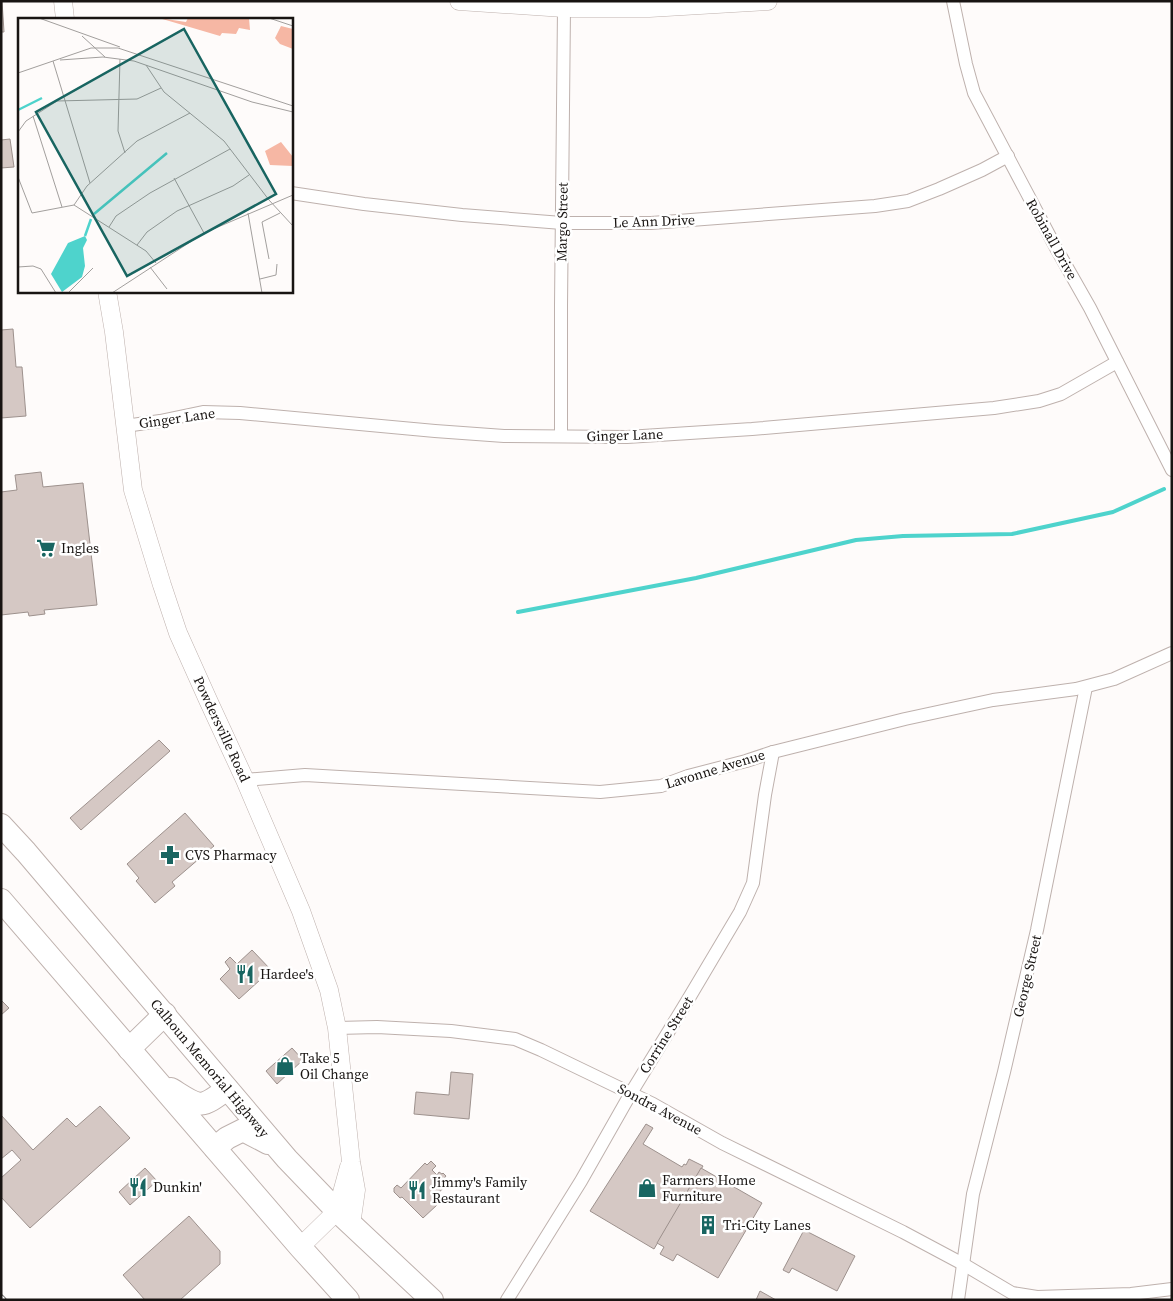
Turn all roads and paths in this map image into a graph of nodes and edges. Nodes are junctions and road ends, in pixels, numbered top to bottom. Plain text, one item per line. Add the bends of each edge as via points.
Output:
1 (63, 1) edge
2 (459, 1) edge
3 (768, 1) edge
4 (953, 1) edge
5 (564, 8) junction
6 (65, 18) edge
7 (1008, 156) junction
8 (292, 193) edge
9 (562, 223) junction
10 (107, 292) edge
11 (1117, 362) junction
12 (125, 426) junction
13 (560, 436) junction
14 (1172, 470) edge
15 (1172, 653) edge
16 (1086, 686) junction
17 (773, 752) junction
18 (245, 780) junction
19 (1, 825) edge
20 (1, 900) edge
21 (165, 1014) junction
22 (337, 1028) junction
23 (129, 1049) junction
24 (156, 1080) junction
25 (227, 1089) junction
26 (631, 1093) junction
27 (215, 1148) junction
28 (278, 1148) junction
29 (344, 1218) junction
30 (300, 1247) junction
31 (963, 1264) junction
32 (1172, 1289) edge
33 (348, 1300) edge
34 (432, 1300) edge
35 (508, 1300) edge
36 (958, 1300) edge

1 - 6 street
2 - 5 street
3 - 5 street via 649,8
4 - 7 street, Robinall Drive via 974,93
5 - 9 street, Margo Street
7 - 9 street, Le Ann Drive via 908,201 875,206 651,223
7 - 11 street, Robinall Drive
8 - 9 street, Le Ann Drive via 462,215
9 - 13 street, Margo Street
10 - 12 street, Powdersville Road
11 - 13 street, Ginger Lane via 1061,394 1005,407 752,429 627,437
11 - 14 street, Robinall Drive
12 - 13 street, Ginger Lane via 203,412 221,412 504,436
12 - 18 street, Powdersville Road via 133,490 178,633
15 - 16 street, Lavonne Avenue via 1114,679
16 - 17 street, Lavonne Avenue via 983,702
16 - 31 street, George Street via 1037,930 973,1194
17 - 18 street, Lavonne Avenue via 661,786 600,792 304,776
17 - 26 street, Corrine Street via 753,883 740,912
18 - 22 street, Powdersville Road via 302,911 329,990
19 - 21 highway, Calhoun Memorial Highway
20 - 23 highway
21 - 23 highway
21 - 25 highway, Calhoun Memorial Highway
22 - 26 street, Sondra Avenue via 377,1027 515,1039
22 - 29 street, Powdersville Road via 356,1190
23 - 24 highway
24 - 25 highway via 194,1103 211,1101
24 - 27 highway
25 - 28 highway, Calhoun Memorial Highway
26 - 31 street, Sondra Avenue via 722,1143
26 - 35 street, Corrine Street
27 - 28 highway via 243,1130
27 - 30 highway
28 - 29 highway, Calhoun Memorial Highway
29 - 30 street
29 - 34 highway, Calhoun Memorial Highway
30 - 33 highway
31 - 32 street, Sondra Avenue via 1012,1293 1037,1297 1131,1294
31 - 36 street, George Street

